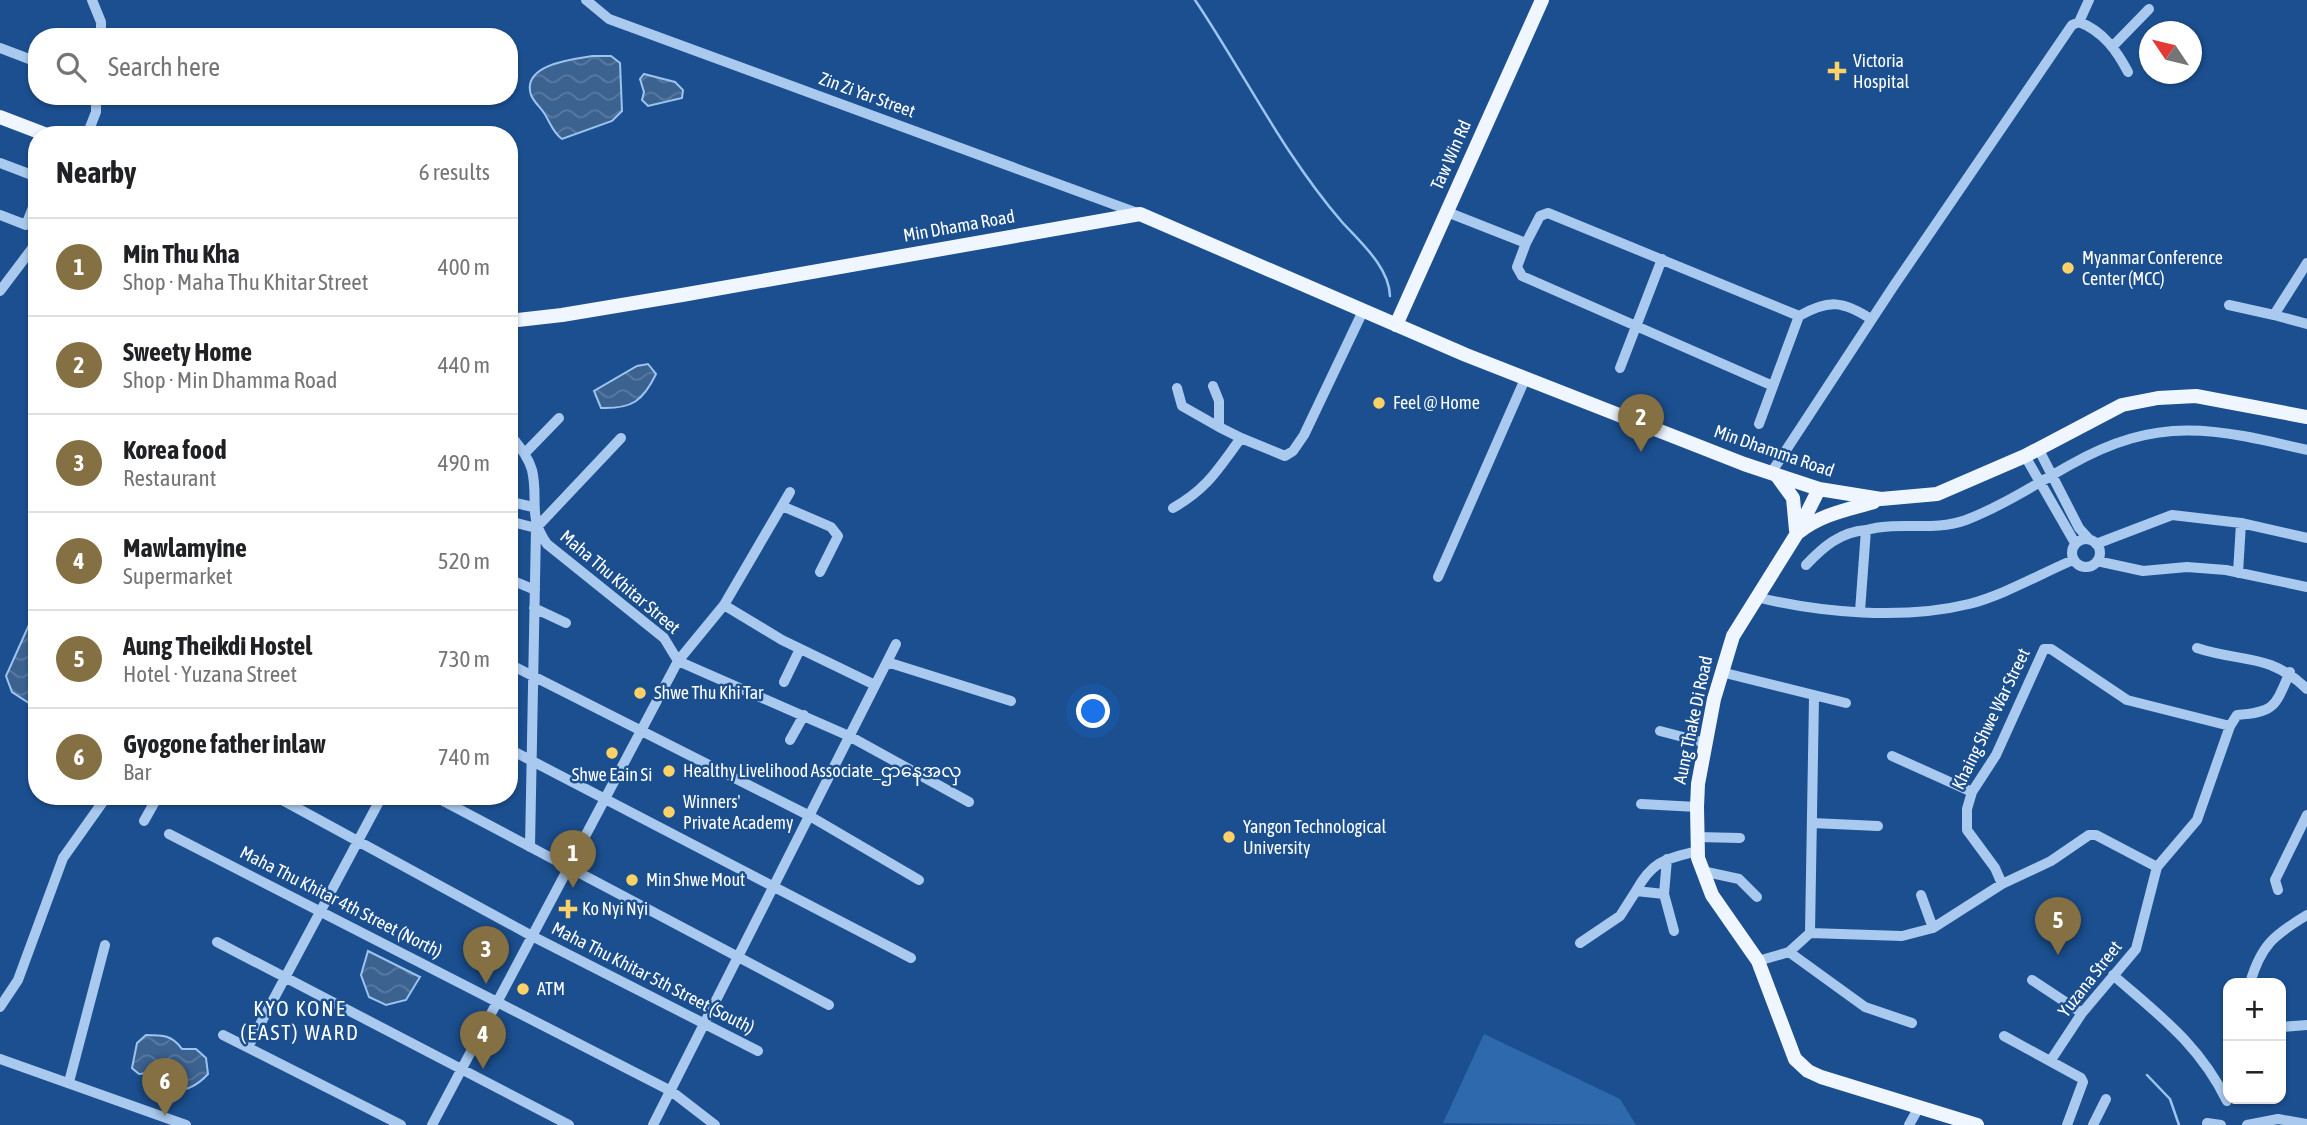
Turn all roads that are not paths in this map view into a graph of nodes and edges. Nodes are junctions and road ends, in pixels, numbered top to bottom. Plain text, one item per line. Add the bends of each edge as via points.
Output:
1 (92, 0) edge
2 (586, 0) edge
3 (1542, 0) edge
4 (2089, 0) edge
5 (2149, 9) dead end
6 (2079, 22) junction
7 (100, 28) edge
8 (2113, 46) junction
9 (0, 48) edge
10 (28, 59) edge
11 (2128, 72) dead end
12 (96, 105) edge
13 (0, 117) edge
14 (91, 126) edge
15 (28, 128) edge
16 (0, 163) edge
17 (28, 174) edge
18 (1447, 212) junction
19 (1140, 214) junction
20 (0, 215) edge
21 (28, 220) edge
22 (1526, 243) junction
23 (28, 254) edge
24 (1662, 259) junction
25 (2307, 263) edge
26 (0, 291) edge
27 (2229, 304) dead end
28 (1363, 311) junction
29 (2274, 315) junction
30 (1799, 316) junction
31 (1871, 319) junction
32 (518, 321) edge
33 (1636, 324) junction
34 (2307, 324) edge
35 (1396, 325) junction
36 (1620, 368) dead end
37 (1525, 379) junction
38 (1213, 386) dead end
39 (1773, 386) junction
40 (1177, 388) dead end
41 (2307, 417) edge
42 (559, 418) dead end
43 (1759, 424) dead end
44 (1219, 427) junction
45 (621, 438) dead end
46 (1241, 438) junction
47 (518, 444) edge
48 (2038, 448) junction
49 (2307, 450) edge
50 (525, 453) junction
51 (2025, 456) junction
52 (1773, 474) junction
53 (2050, 476) junction
54 (2040, 482) junction
55 (1819, 489) junction
56 (790, 492) dead end
57 (1881, 499) junction
58 (518, 504) edge
59 (782, 506) junction
60 (533, 507) junction
61 (1173, 508) dead end
62 (518, 523) edge
63 (2241, 523) junction
64 (536, 528) junction
65 (1866, 530) junction
66 (1796, 535) junction
67 (2307, 538) edge
68 (2093, 542) junction
69 (2075, 543) junction
70 (2073, 560) junction
71 (2097, 561) junction
72 (1806, 565) dead end
73 (820, 572) dead end
74 (2238, 573) junction
75 (1438, 577) dead end
76 (518, 583) edge
77 (2307, 587) edge
78 (535, 590) junction
79 (1756, 597) junction
80 (724, 605) junction
81 (534, 608) junction
82 (1860, 611) junction
83 (566, 623) dead end
84 (896, 644) dead end
85 (2197, 648) dead end
86 (800, 649) junction
87 (678, 661) junction
88 (887, 662) junction
89 (518, 668) edge
90 (1721, 672) junction
91 (2290, 672) junction
92 (535, 677) junction
93 (784, 682) dead end
94 (875, 685) junction
95 (2307, 689) edge
96 (1814, 698) junction
97 (1011, 701) dead end
98 (1846, 703) dead end
99 (804, 715) junction
100 (2230, 726) junction
101 (639, 731) junction
102 (1660, 731) dead end
103 (849, 736) junction
104 (790, 740) dead end
105 (1706, 743) junction
106 (518, 754) edge
107 (1892, 756) dead end
108 (532, 761) junction
109 (1972, 792) junction
110 (604, 800) junction
111 (969, 802) dead end
112 (1641, 804) dead end
113 (101, 805) edge
114 (153, 805) edge
115 (291, 805) edge
116 (377, 805) edge
117 (451, 805) edge
118 (1696, 807) junction
119 (2307, 814) edge
120 (808, 815) junction
121 (144, 821) dead end
122 (1812, 823) junction
123 (1878, 826) dead end
124 (169, 834) dead end
125 (1740, 838) dead end
126 (358, 842) junction
127 (1697, 844) junction
128 (530, 847) junction
129 (1667, 859) junction
130 (568, 867) junction
131 (2157, 867) junction
132 (1702, 871) junction
133 (919, 880) dead end
134 (2002, 884) junction
135 (773, 886) junction
136 (2278, 890) dead end
137 (1636, 891) junction
138 (1664, 894) junction
139 (1922, 895) dead end
140 (1757, 897) dead end
141 (321, 910) junction
142 (2307, 915) edge
143 (1933, 928) junction
144 (1674, 931) dead end
145 (1811, 933) junction
146 (532, 936) junction
147 (217, 942) dead end
148 (1580, 943) dead end
149 (105, 946) dead end
150 (1789, 952) junction
151 (737, 956) junction
152 (911, 958) dead end
153 (1758, 961) junction
154 (2113, 975) junction
155 (285, 977) junction
156 (2252, 978) edge
157 (2032, 980) dead end
158 (497, 1002) junction
159 (829, 1005) dead end
160 (0, 1007) edge
161 (2082, 1013) junction
162 (704, 1020) junction
163 (1912, 1023) dead end
164 (2307, 1025) edge
165 (2286, 1027) edge
166 (223, 1035) dead end
167 (2004, 1036) dead end
168 (248, 1047) junction
169 (758, 1051) dead end
170 (0, 1059) edge
171 (2051, 1060) junction
172 (461, 1070) junction
173 (69, 1082) junction
174 (671, 1091) junction
175 (2223, 1093) edge
176 (2106, 1099) dead end
177 (1919, 1107) junction
178 (162, 1121) edge
179 (2207, 1123) dead end
180 (2307, 1124) edge
181 (186, 1125) edge
182 (401, 1125) edge
183 (432, 1125) edge
184 (569, 1125) edge
185 (653, 1125) edge
186 (715, 1125) edge
187 (1909, 1125) edge
188 (1977, 1125) edge
189 (2067, 1125) edge
190 (2093, 1125) edge
191 (2221, 1125) edge
192 (2247, 1125) edge

1 - 7 street
2 - 19 street, Zin Zi Yar Street via 609,19
3 - 18 main road, Taw Win Rd
4 - 6 street
5 - 8 street
6 - 8 street
6 - 31 street via 2072,25
8 - 11 street
9 - 10 street
12 - 14 street
13 - 15 main road
16 - 17 street
18 - 22 street
18 - 35 main road, Taw Win Rd
19 - 28 main road
19 - 32 main road, Min Dhama Road
20 - 21 street via 26,225
22 - 24 street via 1540,216 1548,213
22 - 33 street via 1517,267 1522,276
23 - 26 street
24 - 30 street
24 - 33 street
25 - 29 street
27 - 29 street
28 - 35 main road
28 - 46 street via 1293,451 1285,456
29 - 34 street
30 - 31 street via 1819,305 1839,304
30 - 39 street
31 - 52 street
33 - 36 street
33 - 39 street
35 - 37 main road, Min Dhamma Road
37 - 52 main road, Min Dhamma Road
37 - 75 street
38 - 44 street via 1219,401
39 - 43 street
40 - 44 street via 1182,406
41 - 48 main road, Min Dhamma Road via 2196,397 2158,398 2122,405
42 - 50 street
44 - 46 street
45 - 64 street
46 - 61 street via 1214,478
47 - 50 street, Maha Thu Khitar Street
48 - 51 main road, Min Dhamma Road
48 - 53 street
49 - 53 street via 2211,430 2165,429 2118,442
50 - 60 street, Maha Thu Khitar Street via 532,472
51 - 54 street
51 - 57 main road, Min Dhamma Road via 1937,494
52 - 55 main road, Min Dhamma Road
52 - 66 main road via 1793,498
53 - 54 street
53 - 68 street via 2079,528
54 - 65 street via 1964,520 1927,528
54 - 69 street
55 - 57 main road, Min Dhamma Road
55 - 66 main road, Aung Thake Di Road
56 - 59 street
57 - 66 main road via 1846,508
58 - 60 street
59 - 73 street via 831,527 838,536
59 - 80 street
60 - 64 street, Maha Thu Khitar Street
62 - 64 street
63 - 67 street
63 - 68 street via 2172,515
63 - 74 street
64 - 78 street
64 - 87 street, Maha Thu Khitar Street via 547,544 664,638
65 - 72 street via 1849,531 1823,547
65 - 82 street
66 - 79 main road, Aung Thake Di Road
68 - 69 street
68 - 71 street via 2100,549
69 - 70 street
70 - 71 street via 2085,567
70 - 82 street via 1971,603 1930,610
71 - 74 street via 2143,571 2187,567
74 - 77 street
76 - 78 street
78 - 81 street
79 - 82 street via 1802,608
79 - 90 main road, Aung Thake Di Road via 1733,636
80 - 86 street
80 - 87 street
81 - 83 street
81 - 92 street
84 - 88 street
85 - 91 street
86 - 93 street
86 - 94 street
87 - 99 street
87 - 101 street, Maha Thu Khitar Street
88 - 94 street
88 - 97 street
89 - 92 street
90 - 96 street
90 - 105 main road, Aung Thake Di Road
91 - 95 street
91 - 100 street via 2274,707 2264,713 2237,715
92 - 101 street
92 - 108 street
94 - 103 street
96 - 98 street
96 - 122 street
99 - 103 street
99 - 104 street
100 - 109 street via 2127,700 2051,649 2044,649 1996,755
100 - 131 street, Yuzana Street via 2197,820
101 - 110 street, Maha Thu Khitar Street
101 - 120 street
102 - 105 street
103 - 111 street
103 - 120 street
105 - 118 main road, Aung Thake Di Road
106 - 108 street
107 - 109 street
108 - 110 street
108 - 128 street
109 - 134 street, Khaing Shwe War Street via 1967,830
110 - 130 street, Maha Thu Khitar Street
110 - 135 street
112 - 118 street
113 - 160 street via 63,858 18,980
114 - 121 street
115 - 126 street, Maha Thu Khitar 5th Street (South)
116 - 126 street
117 - 128 street
118 - 127 main road, Aung Thake Di Road
119 - 136 street via 2276,880
120 - 133 street
120 - 135 street
122 - 123 street
122 - 145 street
124 - 141 street, Maha Thu Khitar 4th Street (North)
125 - 127 street
126 - 141 street
126 - 146 street, Maha Thu Khitar 5th Street (South)
127 - 129 street
127 - 132 main road, Aung Thake Di Road
128 - 130 street
129 - 137 street via 1646,872
129 - 138 street
130 - 146 street, Maha Thu Khitar Street
130 - 151 street
131 - 134 street via 2089,835 2051,861
131 - 154 street, Yuzana Street via 2136,949
132 - 140 street via 1739,879
132 - 153 main road, Aung Thake Di Road via 1712,895
134 - 143 street
135 - 151 street
135 - 152 street
137 - 138 street
137 - 148 street via 1620,916
138 - 144 street
139 - 143 street
141 - 155 street
141 - 158 street, Maha Thu Khitar 4th Street (North)
142 - 156 street via 2280,931 2258,957
143 - 145 street via 1902,936
145 - 150 street
146 - 158 street, Maha Thu Khitar Street
146 - 162 street, Maha Thu Khitar 5th Street (South)
147 - 155 street
149 - 173 street
150 - 153 street
150 - 163 street via 1865,1007
151 - 159 street
151 - 162 street
153 - 177 main road, Aung Thake Di Road via 1801,1066 1821,1077
154 - 161 street, Yuzana Street
154 - 175 street via 2193,1047
155 - 168 street
155 - 172 street
157 - 161 street
158 - 172 street, Maha Thu Khitar Street
158 - 174 street, Maha Thu Khitar 4th Street (North)
161 - 171 street, Yuzana Street
162 - 169 street, Maha Thu Khitar 5th Street (South)
162 - 174 street
164 - 165 street
166 - 168 street
167 - 171 street
168 - 182 street
170 - 173 street
171 - 189 street via 2083,1082
172 - 183 street, Maha Thu Khitar Street
172 - 184 street
173 - 178 street
174 - 185 street
174 - 186 street, Maha Thu Khitar 4th Street (North)
176 - 190 street
177 - 187 street
177 - 188 main road, Aung Thake Di Road
178 - 181 street
179 - 191 street
180 - 192 street via 2278,1119

